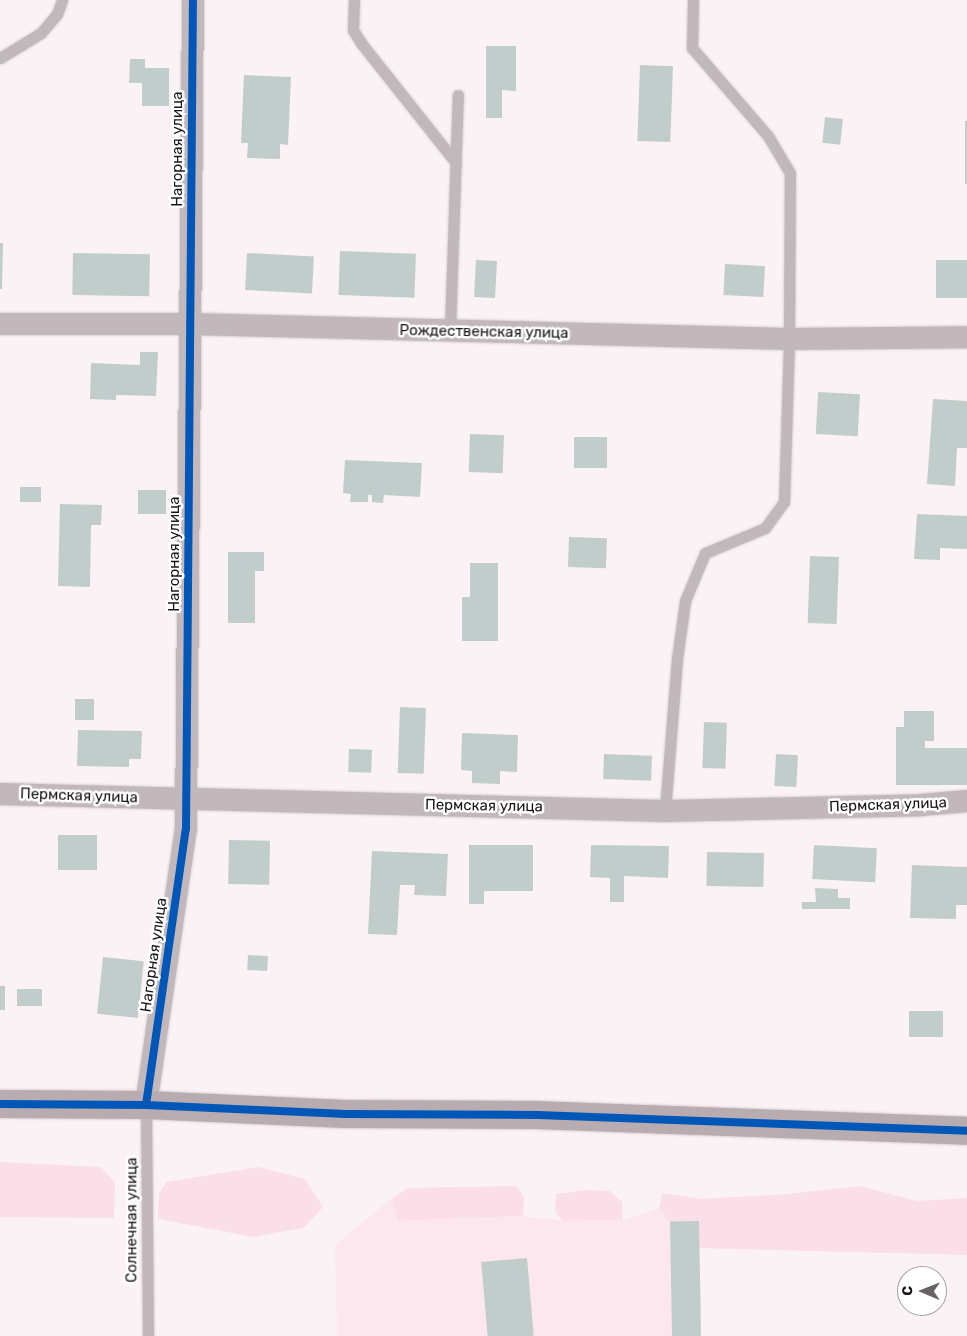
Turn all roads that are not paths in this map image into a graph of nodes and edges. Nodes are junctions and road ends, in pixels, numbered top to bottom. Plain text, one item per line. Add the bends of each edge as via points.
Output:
1 (62, 0) edge
2 (193, 0) edge
3 (354, 0) edge
4 (693, 0) edge
5 (0, 58) edge
6 (458, 95) dead end
7 (456, 163) junction
8 (0, 324) edge
9 (190, 324) junction
10 (450, 331) junction
11 (967, 337) edge
12 (789, 339) junction
13 (0, 794) edge
14 (186, 800) junction
15 (967, 801) edge
16 (665, 810) junction
17 (0, 1104) edge
18 (146, 1105) junction
19 (967, 1131) edge
20 (148, 1336) edge

1 - 5 lane via 57,14 41,33
2 - 9 street, Нагорная улица
3 - 7 lane via 353,30 361,43
4 - 12 lane via 692,48 768,136 790,173
6 - 7 lane
7 - 10 lane
8 - 9 street, Рождественская улица
9 - 10 street, Рождественская улица
9 - 14 street, Нагорная улица
10 - 12 street, Рождественская улица
11 - 12 street, Рождественская улица
12 - 16 lane via 784,502 765,528 705,553 684,601
13 - 14 street, Пермская улица
14 - 16 street, Пермская улица
14 - 18 street, Нагорная улица via 186,829
15 - 16 street, Пермская улица via 921,805
17 - 18 street
18 - 19 street via 346,1114 535,1115
18 - 20 lane, Солнечная улица

